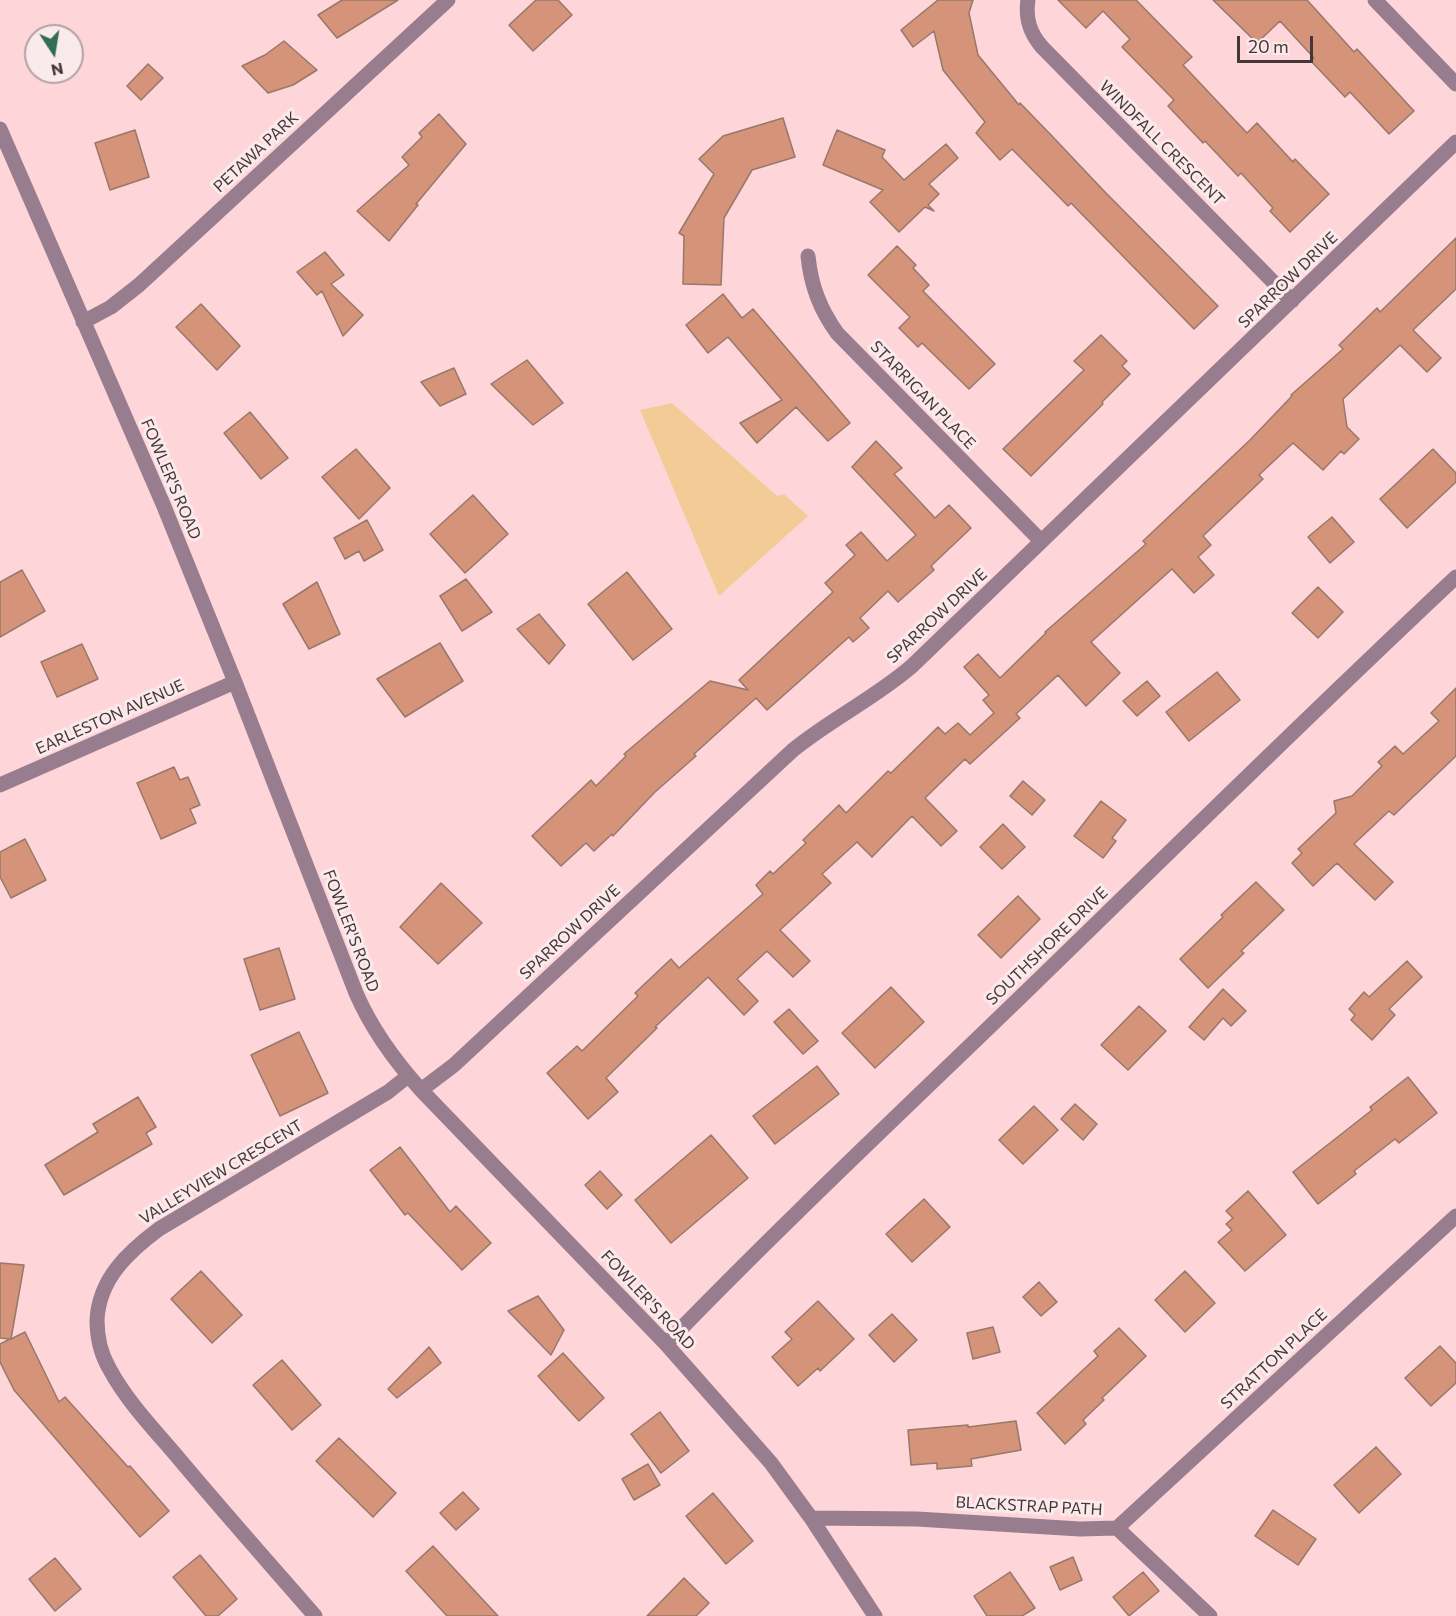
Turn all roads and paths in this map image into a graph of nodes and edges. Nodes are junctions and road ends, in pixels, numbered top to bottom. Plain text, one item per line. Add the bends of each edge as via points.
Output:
1 (448, 0) edge
2 (1028, 0) edge
3 (1375, 0) edge
4 (1456, 84) edge
5 (0, 129) edge
6 (1456, 142) edge
7 (808, 256) dead end
8 (1292, 301) junction
9 (83, 322) junction
10 (1041, 542) junction
11 (1456, 577) edge
12 (235, 682) junction
13 (0, 785) edge
14 (408, 1076) junction
15 (421, 1090) junction
16 (1456, 1216) edge
17 (666, 1344) junction
18 (811, 1518) junction
19 (1117, 1528) junction
20 (315, 1616) edge
21 (875, 1616) edge
22 (1210, 1616) edge

1 - 9 street, PETAWA PARK via 139,285
2 - 8 street, WINDFALL CRESCENT via 1029,28 1042,47
3 - 4 street
5 - 9 street, FOWLER'S ROAD
6 - 8 street, SPARROW DRIVE
7 - 10 street, STARRIGAN PLACE via 816,298 837,333
8 - 10 street, SPARROW DRIVE
9 - 12 street, FOWLER'S ROAD
10 - 15 street, SPARROW DRIVE via 912,666 793,750 454,1065
11 - 17 street, SOUTHSHORE DRIVE via 825,1184
12 - 13 street, EARLESTON AVENUE
12 - 14 street, FOWLER'S ROAD via 360,1003 379,1038
14 - 15 street, FOWLER'S ROAD
14 - 20 street, VALLEYVIEW CRESCENT via 388,1092 159,1230 116,1268 100,1300 98,1335 107,1365 118,1384
15 - 17 street, FOWLER'S ROAD
16 - 19 street, STRATTON PLACE
17 - 18 street, FOWLER'S ROAD via 771,1463
18 - 19 street, BLACKSTRAP PATH
18 - 21 street, FOWLER'S ROAD
19 - 22 street, BLACKSTRAP PATH

